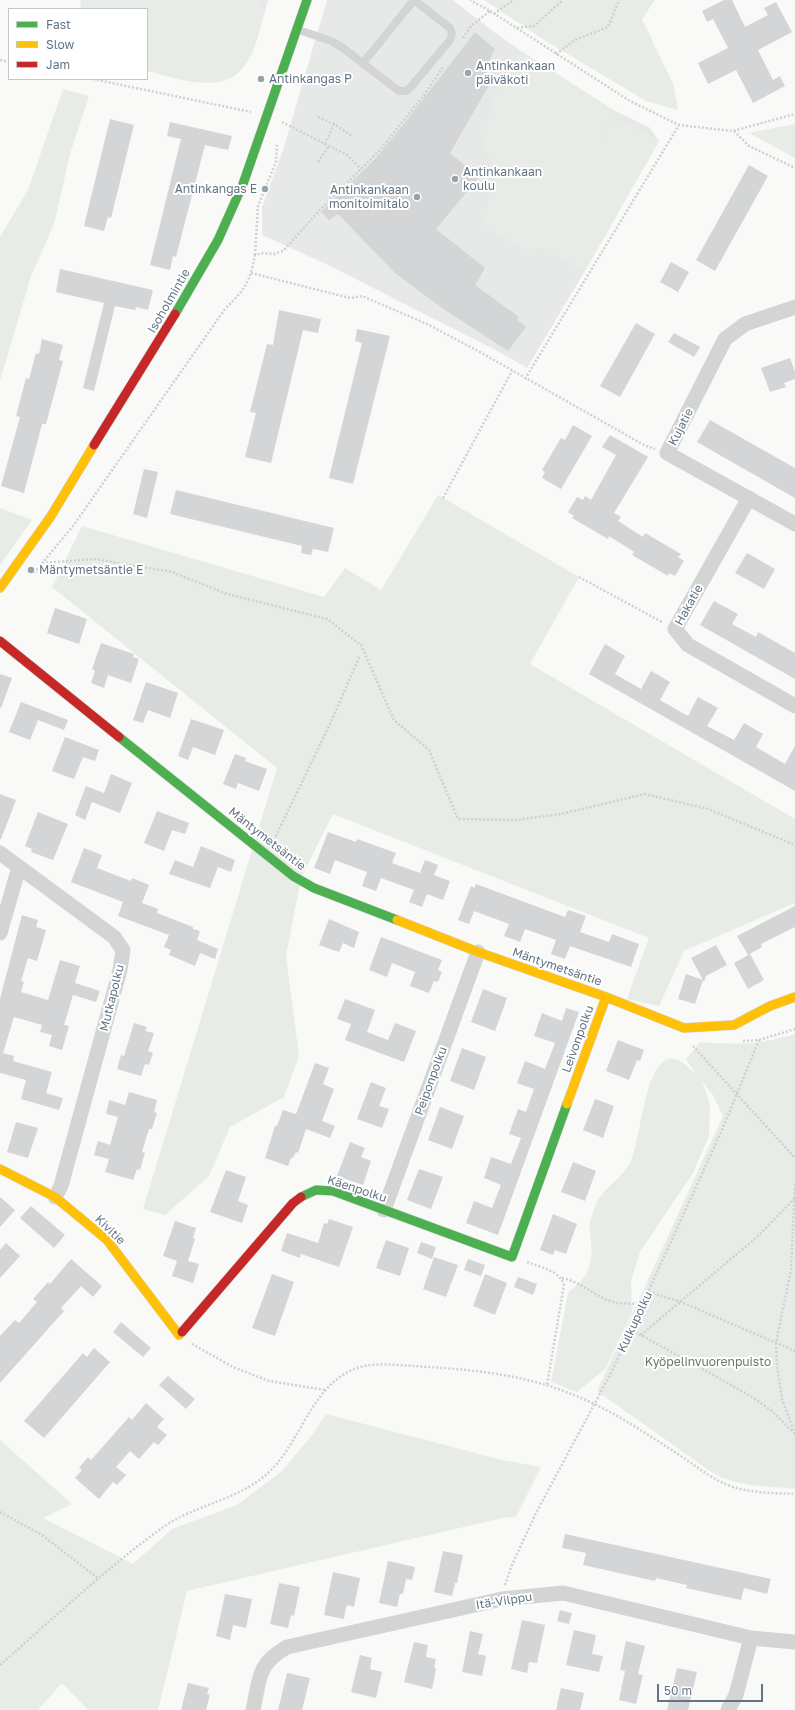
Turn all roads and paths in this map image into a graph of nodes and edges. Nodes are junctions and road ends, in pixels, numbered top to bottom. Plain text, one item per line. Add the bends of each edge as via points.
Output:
1 (307, 0) edge
2 (414, 0) edge
3 (470, 0) edge
4 (513, 0) edge
5 (563, 0) edge
6 (619, 0) edge
7 (490, 11) junction
8 (494, 14) junction
9 (517, 28) junction
10 (298, 29) junction
11 (462, 39) dead end
12 (556, 54) junction
13 (363, 63) junction
14 (446, 64) dead end
15 (98, 80) edge
16 (795, 114) edge
17 (285, 115) dead end
18 (266, 117) junction
19 (318, 117) dead end
20 (282, 122) junction
21 (334, 124) junction
22 (679, 125) junction
23 (280, 128) dead end
24 (733, 131) junction
25 (352, 136) dead end
26 (277, 141) dead end
27 (325, 144) junction
28 (329, 146) junction
29 (318, 162) dead end
30 (361, 168) junction
31 (795, 168) edge
32 (254, 255) junction
33 (251, 273) junction
34 (795, 308) edge
35 (512, 371) junction
36 (525, 379) junction
37 (667, 453) junction
38 (443, 498) dead end
39 (749, 498) junction
40 (795, 524) edge
41 (42, 564) junction
42 (579, 577) dead end
43 (29, 579) dead end
44 (0, 588) edge
45 (675, 629) junction
46 (0, 641) edge
47 (360, 655) dead end
48 (795, 706) edge
49 (795, 845) edge
50 (0, 853) edge
51 (267, 855) junction
52 (19, 867) junction
53 (0, 933) edge
54 (478, 952) junction
55 (606, 997) junction
56 (795, 997) edge
57 (759, 1040) dead end
58 (692, 1044) dead end
59 (736, 1095) junction
60 (795, 1158) edge
61 (0, 1169) edge
62 (795, 1183) edge
63 (55, 1197) junction
64 (795, 1198) edge
65 (384, 1210) junction
66 (512, 1257) junction
67 (562, 1278) junction
68 (649, 1292) junction
69 (681, 1302) junction
70 (644, 1303) junction
71 (632, 1330) junction
72 (179, 1335) junction
73 (641, 1335) junction
74 (776, 1342) junction
75 (795, 1351) edge
76 (546, 1385) junction
77 (325, 1390) junction
78 (595, 1404) junction
79 (795, 1494) edge
80 (0, 1512) edge
81 (99, 1579) junction
82 (502, 1599) junction
83 (752, 1638) junction
84 (795, 1642) edge
85 (0, 1665) edge
86 (253, 1710) edge
87 (728, 1710) edge

1 - 10 street, Isoholmintie
2 - 13 lane
2 - 13 lane via 450,28 450,40 406,91 399,90
3 - 7 path
4 - 8 path
5 - 9 path via 534,26
6 - 12 path via 608,27 575,40
7 - 8 path
7 - 11 path via 471,26
8 - 9 path
9 - 12 path
10 - 13 lane via 331,41
10 - 18 street, Isoholmintie
12 - 22 path via 630,102
14 - 30 path via 380,150
15 - 18 path via 250,111
16 - 24 path
17 - 20 path
18 - 20 path
18 - 44 street, Isoholmintie via 243,184 218,240 156,347 51,516
19 - 21 path
20 - 23 path
20 - 27 path
21 - 25 path
21 - 27 path
22 - 24 path
22 - 36 path
24 - 31 path via 749,146
26 - 32 path via 276,162 258,206
27 - 28 path
28 - 29 path
28 - 30 path via 347,155
30 - 32 path via 283,251
32 - 33 path
33 - 35 path via 350,298 362,296 427,324
33 - 41 path via 244,290 225,309 73,526
34 - 37 street, Kujatie via 745,324 725,339
35 - 36 path
35 - 38 path
36 - 37 path via 644,445
37 - 39 street, Kujatie
39 - 40 street, Kujatie
39 - 45 street, Hakatie
41 - 43 path
41 - 49 path via 95,559 172,572 227,594 327,619 361,645 394,720 428,750 458,819 516,820 561,814 645,794 708,809
42 - 45 path
45 - 48 street, Hakatie via 688,646
46 - 51 street, Mäntymetsäntie
47 - 51 path
50 - 52 street, Mutkapolku
51 - 54 street, Mäntymetsäntie via 293,876 314,888
52 - 53 street
52 - 63 street, Mutkapolku via 114,937 123,950 120,970 61,1186
54 - 55 street, Mäntymetsäntie
54 - 65 street, Peiponpolku
55 - 56 street, Leivonpolku via 684,1028 734,1025 770,1006
55 - 66 street, Leivonpolku
57 - 59 path, Kulkupolku
58 - 59 path
59 - 60 path
59 - 68 path, Kulkupolku
61 - 63 street, Kivitie
62 - 64 path
63 - 72 street, Kivitie via 107,1240
64 - 69 path via 757,1237
64 - 74 path via 790,1270
65 - 66 street, Käenpolku
65 - 72 street, Käenpolku via 319,1188 303,1194 292,1203
66 - 67 path via 557,1273
67 - 70 path via 589,1289 602,1298 621,1304
67 - 76 path via 563,1300
68 - 69 path
68 - 70 path, Kulkupolku
69 - 73 path
69 - 74 path
70 - 71 path, Kulkupolku
71 - 73 path
71 - 78 path, Kulkupolku
72 - 77 path via 233,1367 270,1381
73 - 74 path via 749,1395 772,1411 795,1434 782,1399
74 - 75 path
76 - 77 path via 474,1371 372,1365 345,1373
76 - 78 path
77 - 81 path via 270,1471 244,1490 197,1508 164,1527
78 - 79 path via 622,1418 729,1486
78 - 82 path, Kulkupolku via 524,1539 508,1573
80 - 81 path via 42,1535
81 - 85 path
82 - 83 street, Itä-Vilppu via 563,1593
82 - 86 street, Itä-Vilppu via 288,1647 272,1656 262,1668
83 - 84 street, Itä-Vilppu
83 - 87 street via 736,1695

